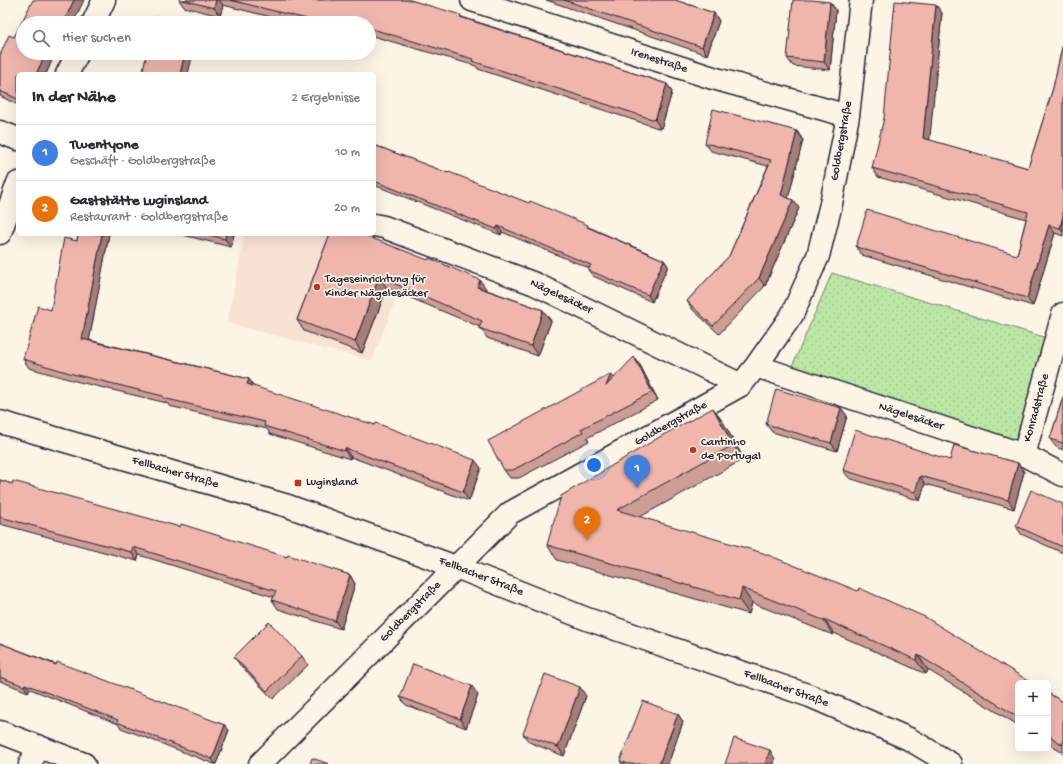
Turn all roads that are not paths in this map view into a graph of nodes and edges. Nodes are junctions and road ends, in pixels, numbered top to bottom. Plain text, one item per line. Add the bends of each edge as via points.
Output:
1 (104, 0) edge
2 (472, 0) edge
3 (861, 0) edge
4 (96, 16) edge
5 (74, 60) edge
6 (68, 72) edge
7 (848, 116) junction
8 (0, 132) edge
9 (16, 138) edge
10 (16, 189) edge
11 (376, 225) edge
12 (0, 233) edge
13 (1063, 314) edge
14 (756, 366) junction
15 (741, 385) junction
16 (0, 422) edge
17 (1024, 455) junction
18 (1063, 475) edge
19 (456, 567) junction
20 (0, 732) edge
21 (34, 755) edge
22 (84, 764) edge
23 (260, 764) edge
24 (951, 764) edge

1 - 4 street
2 - 7 street, Irenestraße via 713,78
3 - 7 street, Goldbergstraße
5 - 6 street
7 - 14 street, Goldbergstraße via 818,256 792,315
8 - 9 street
10 - 12 street
11 - 15 street, Nägelesäcker via 535,284
13 - 17 street, Konradstraße
14 - 15 street, Goldbergstraße
14 - 17 street, Nägelesäcker
15 - 19 street, Goldbergstraße via 510,513
16 - 19 street, Fellbacher Straße via 288,506
17 - 18 street, Nägelesäcker
19 - 23 street, Goldbergstraße
19 - 24 street, Fellbacher Straße via 587,619 810,696 909,739
20 - 21 street
21 - 22 street

